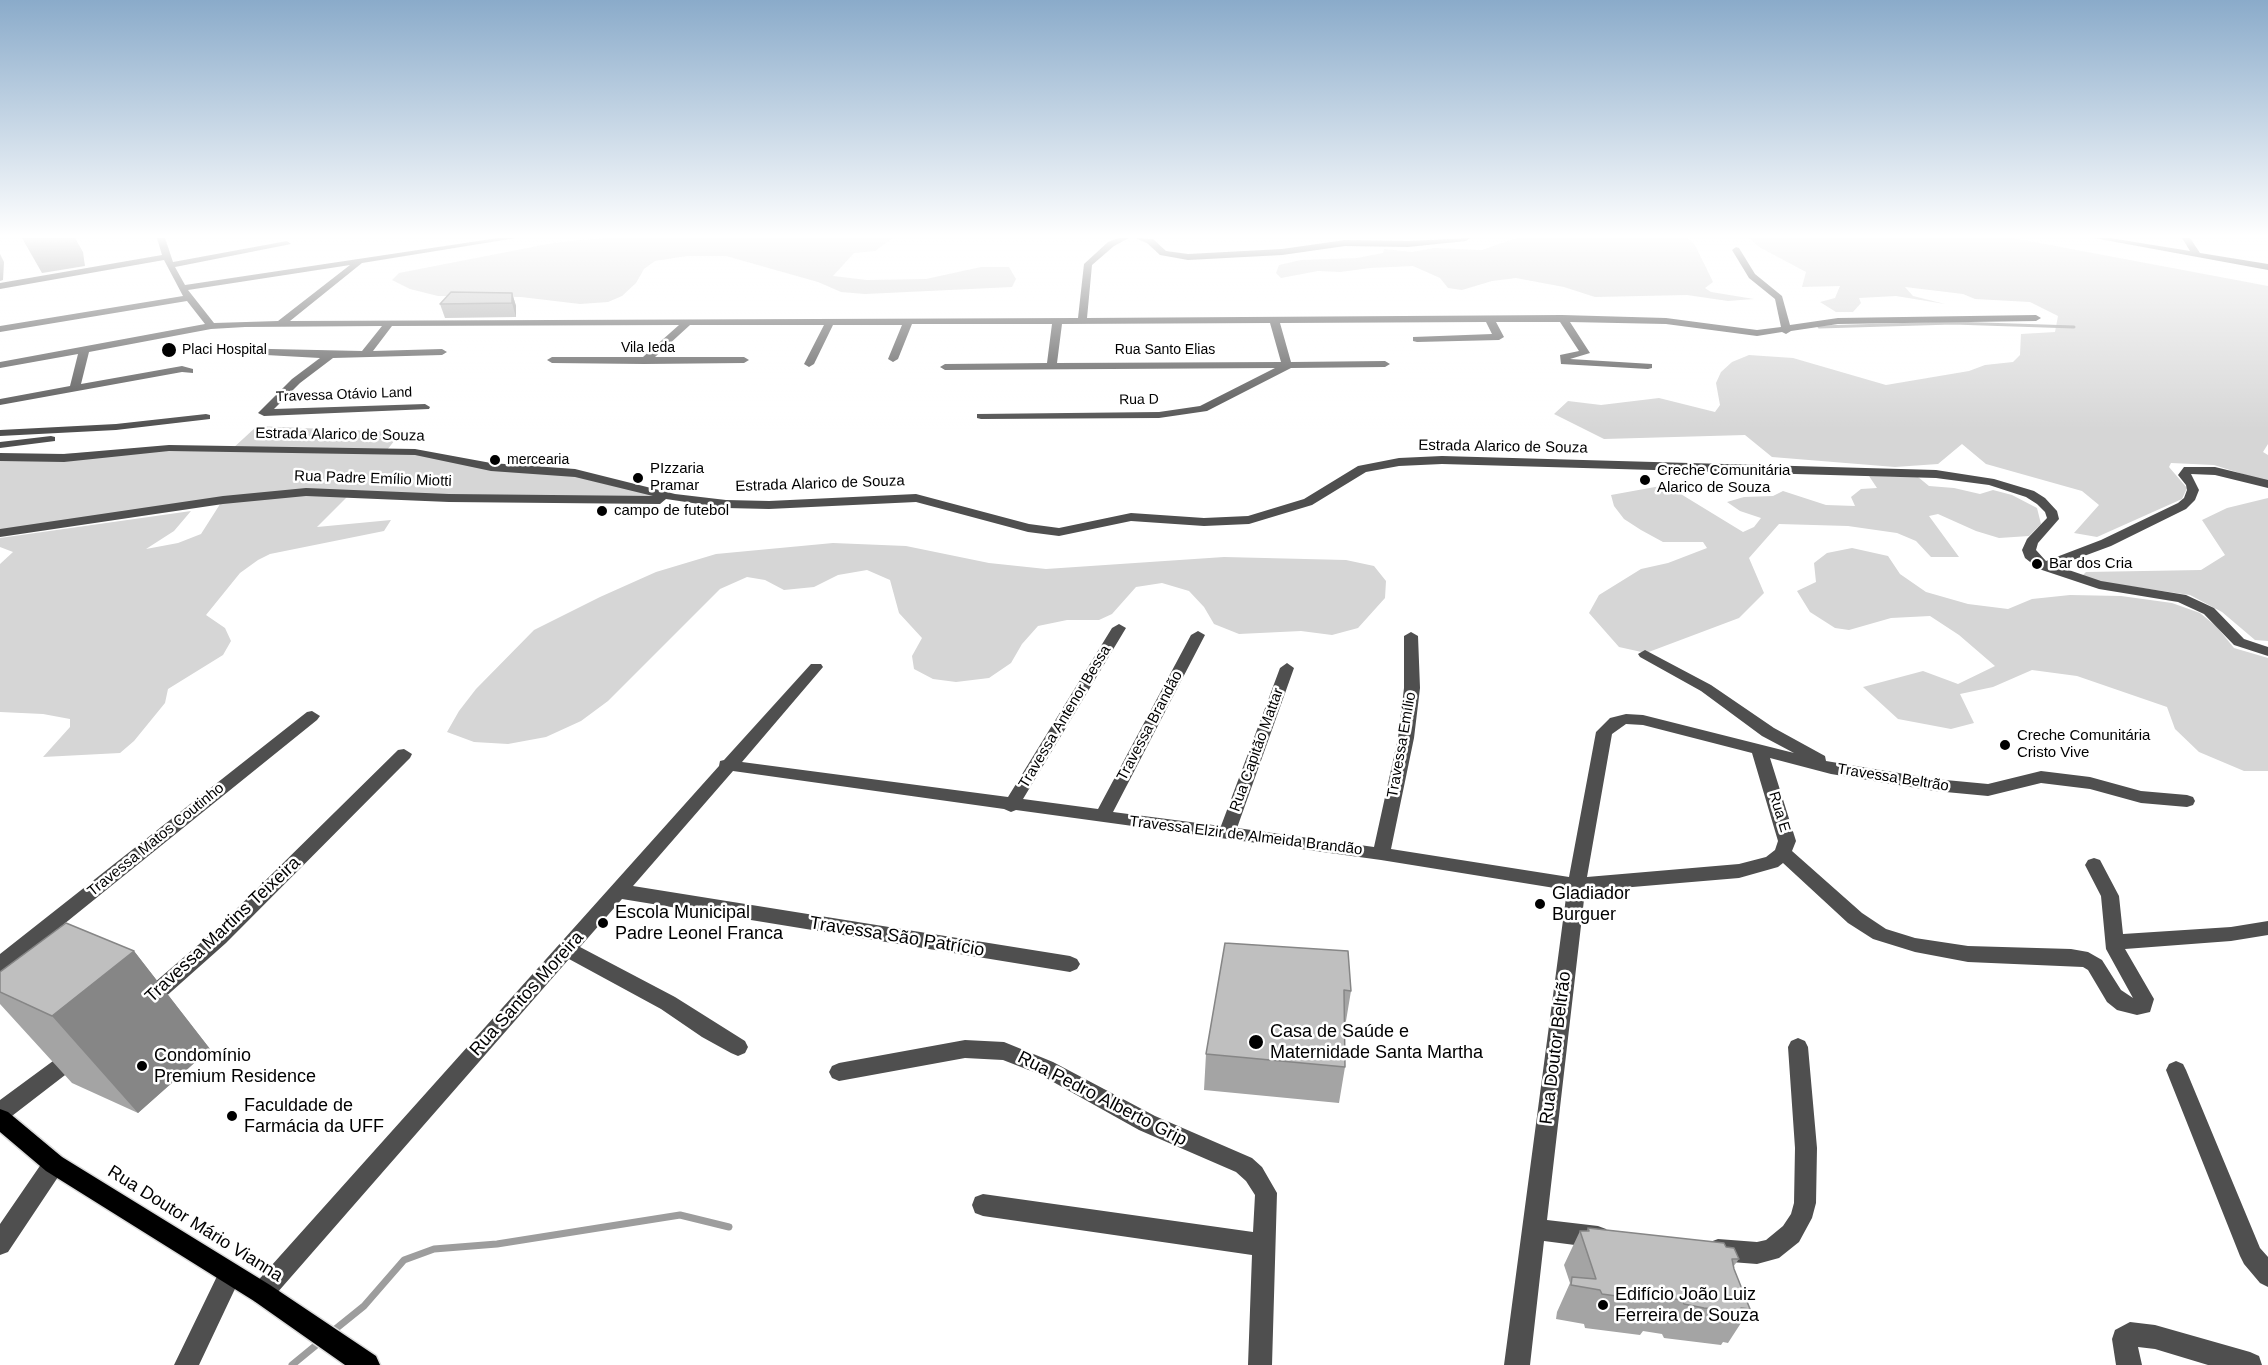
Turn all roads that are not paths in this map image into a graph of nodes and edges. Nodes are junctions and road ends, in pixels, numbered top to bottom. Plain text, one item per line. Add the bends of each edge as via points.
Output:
1 (167, 302) edge
2 (193, 302) edge
3 (309, 302) edge
4 (1084, 302) edge
5 (1780, 302) edge
6 (1562, 318) junction
7 (2036, 318) dead end
8 (1489, 319) junction
9 (1274, 320) junction
10 (687, 322) junction
11 (830, 322) junction
12 (908, 322) junction
13 (1057, 322) junction
14 (1082, 322) junction
15 (280, 324) junction
16 (389, 324) junction
17 (211, 326) junction
18 (0, 329) edge
19 (1786, 331) junction
20 (1417, 339) dead end
21 (84, 350) junction
22 (230, 350) dead end
23 (442, 352) dead end
24 (330, 355) junction
25 (364, 355) junction
26 (893, 359) dead end
27 (552, 360) dead end
28 (744, 360) dead end
29 (644, 361) junction
30 (809, 364) dead end
31 (1052, 364) junction
32 (1385, 364) dead end
33 (0, 365) edge
34 (1287, 366) junction
35 (1648, 366) dead end
36 (945, 367) dead end
37 (189, 371) dead end
38 (75, 388) junction
39 (0, 402) edge
40 (425, 407) dead end
41 (981, 416) dead end
42 (206, 417) dead end
43 (116, 427) junction
44 (0, 433) edge
45 (0, 446) edge
46 (0, 457) edge
47 (2268, 484) edge
48 (675, 498) junction
49 (0, 533) edge
50 (2044, 566) junction
51 (1119, 627) dead end
52 (1198, 635) dead end
53 (1411, 636) dead end
54 (2268, 652) edge
55 (1645, 654) dead end
56 (816, 667) dead end
57 (1287, 668) dead end
58 (312, 716) dead end
59 (1604, 732) joint
60 (1759, 749) junction
61 (404, 754) dead end
62 (726, 765) junction
63 (1831, 768) junction
64 (2187, 801) dead end
65 (1011, 806) junction
66 (1102, 817) junction
67 (1227, 833) junction
68 (1381, 854) junction
69 (1783, 854) junction
70 (1765, 865) joint
71 (2094, 865) dead end
72 (1577, 885) junction
73 (618, 891) junction
74 (2268, 928) edge
75 (2115, 942) junction
76 (567, 949) junction
77 (1070, 964) dead end
78 (0, 965) edge
79 (131, 1013) dead end
80 (94, 1042) dead end
81 (738, 1047) dead end
82 (1798, 1047) dead end
83 (2176, 1070) dead end
84 (839, 1072) dead end
85 (0, 1112) edge
86 (0, 1119) edge
87 (54, 1164) junction
88 (983, 1205) dead end
89 (1533, 1229) junction
90 (1625, 1240) edge
91 (0, 1244) edge
92 (1264, 1245) junction
93 (1694, 1248) edge
94 (230, 1274) junction
95 (2268, 1275) edge
96 (262, 1293) junction
97 (186, 1365) edge
98 (367, 1365) edge
99 (1260, 1365) edge
100 (1517, 1365) edge
101 (2129, 1365) edge
102 (2250, 1365) edge

1 - 18 street
2 - 17 street
3 - 15 street
4 - 14 street
5 - 19 street
6 - 8 street
6 - 19 street via 1646,319 1757,333
6 - 35 street via 1585,353 1564,357 1565,362
7 - 19 street via 1839,321
8 - 9 street
8 - 20 street via 1499,337
9 - 14 street
9 - 34 street
10 - 11 street
10 - 16 street
10 - 29 street
11 - 12 street
11 - 30 street
12 - 13 street
12 - 26 street
13 - 14 street
13 - 31 street
15 - 16 street
15 - 17 street
16 - 25 street
17 - 21 street
21 - 33 street
21 - 38 street
22 - 24 street
23 - 25 street
24 - 25 street
24 - 40 street, Travessa Otávio Land via 264,413
27 - 29 street, Vila Ieda
28 - 29 street, Vila Ieda
31 - 34 street, Rua Santo Elias
31 - 36 street, Rua Santo Elias
32 - 34 street, Rua Santo Elias
34 - 41 street, Rua D via 1203,409 1178,415
37 - 38 street via 182,369
38 - 39 street
42 - 43 street
43 - 44 street
43 - 45 street via 100,437
46 - 48 street, Estrada Alarico de Souza via 72,457 169,448 415,452 491,467 575,472
47 - 50 street via 2215,471 2188,470 2184,475 2193,490 2182,506 2106,543
48 - 49 street, Rua Padre Emílio Miotti via 599,501 306,492 223,500
48 - 50 street, Estrada Alarico de Souza via 755,506 916,498 1028,528 1059,532 1131,517 1204,522 1249,520 1308,502 1362,469 1408,462 1925,473 1990,482 2041,501 2053,519 2029,550
50 - 54 street via 2099,585 2181,598 2209,611 2240,642
51 - 65 street, Travessa Antenor Bessa
52 - 66 street, Travessa Brandão
53 - 68 street, Travessa Emílio via 1412,688 1406,738
55 - 63 street
56 - 62 street, Rua Santos Moreira
57 - 67 street, Rua Capitão Mattar
58 - 78 street, Travessa Matos Coutinho
59 - 60 street, Travessa Beltrão via 1616,722 1643,720
59 - 72 street, Rua Doutor Beltrão
60 - 63 street, Travessa Beltrão
60 - 69 street, Rua E via 1786,834
61 - 79 street, Travessa Martins Teixeira via 219,938
62 - 65 street, Travessa Elzir de Almeida Brandão
62 - 73 street, Rua Santos Moreira
63 - 64 street, Travessa Beltrão via 1974,790 2041,777 2063,778 2141,797
65 - 66 street, Travessa Elzir de Almeida Brandão
66 - 67 street, Travessa Elzir de Almeida Brandão
67 - 68 street, Travessa Elzir de Almeida Brandão
68 - 72 street, Travessa Elzir de Almeida Brandão
69 - 70 street, Rua E
69 - 75 street via 1855,918 1880,934 1968,954 2088,960 2114,996 2124,1004 2143,1006 2144,999 2115,949
70 - 72 street, Travessa Elzir de Almeida Brandão via 1740,871
71 - 75 street via 2110,896
72 - 89 street, Rua Doutor Beltrão
73 - 76 street, Rua Santos Moreira
73 - 77 street, Travessa São Patrício
74 - 75 street
76 - 81 street via 668,1003
76 - 96 street, Rua Santos Moreira
80 - 85 street
82 - 93 street via 1806,1148 1801,1218 1791,1234 1771,1250 1757,1253
83 - 95 street via 2252,1256
84 - 92 street, Rua Pedro Alberto Grip via 965,1049 1019,1055 1147,1123 1244,1166 1261,1183 1266,1205
86 - 87 main road, Rua Doutor Mário Vianna
87 - 91 street
87 - 94 main road, Rua Doutor Mário Vianna
88 - 92 street
89 - 90 street
89 - 100 street, Rua Doutor Beltrão
92 - 99 street
94 - 96 main road, Rua Doutor Mário Vianna
94 - 97 street
96 - 98 main road, Rua Doutor Mário Vianna
101 - 102 street via 2124,1339 2130,1334 2155,1337

